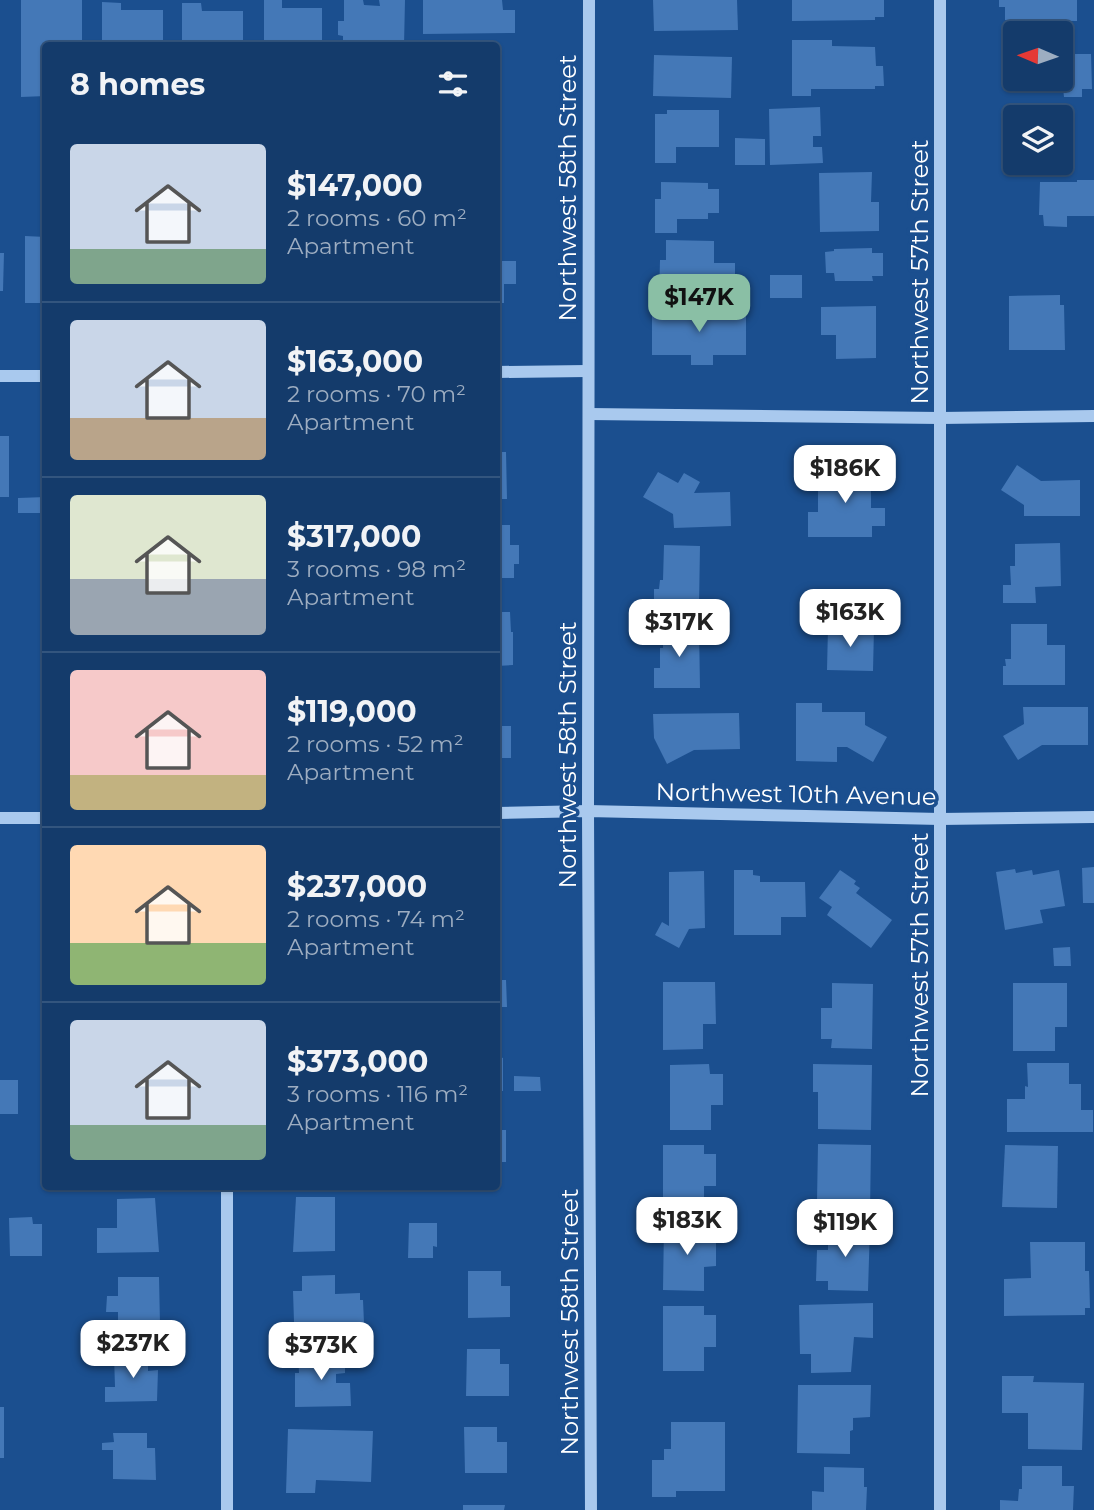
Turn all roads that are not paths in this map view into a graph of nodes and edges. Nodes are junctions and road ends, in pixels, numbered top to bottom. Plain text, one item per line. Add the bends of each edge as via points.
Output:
1 (590, 0) edge
2 (940, 0) edge
3 (587, 371) junction
4 (500, 372) edge
5 (0, 376) edge
6 (42, 376) edge
7 (589, 414) junction
8 (1094, 416) edge
9 (940, 418) junction
10 (588, 811) junction
11 (500, 813) edge
12 (1094, 817) edge
13 (0, 818) edge
14 (42, 818) edge
15 (940, 818) junction
16 (227, 1190) edge
17 (227, 1510) edge
18 (591, 1510) edge
19 (940, 1510) edge

1 - 3 street, Northwest 58th Street
2 - 9 street, Northwest 57th Street
3 - 4 street
3 - 7 street, Northwest 58th Street
5 - 6 street
7 - 9 street
7 - 10 street, Northwest 58th Street
8 - 9 street
9 - 15 street, Northwest 57th Street
10 - 11 street, Northwest 10th Avenue
10 - 15 street, Northwest 10th Avenue
10 - 18 street, Northwest 58th Street
12 - 15 street, Northwest 10th Avenue
13 - 14 street
15 - 19 street, Northwest 57th Street
16 - 17 street

